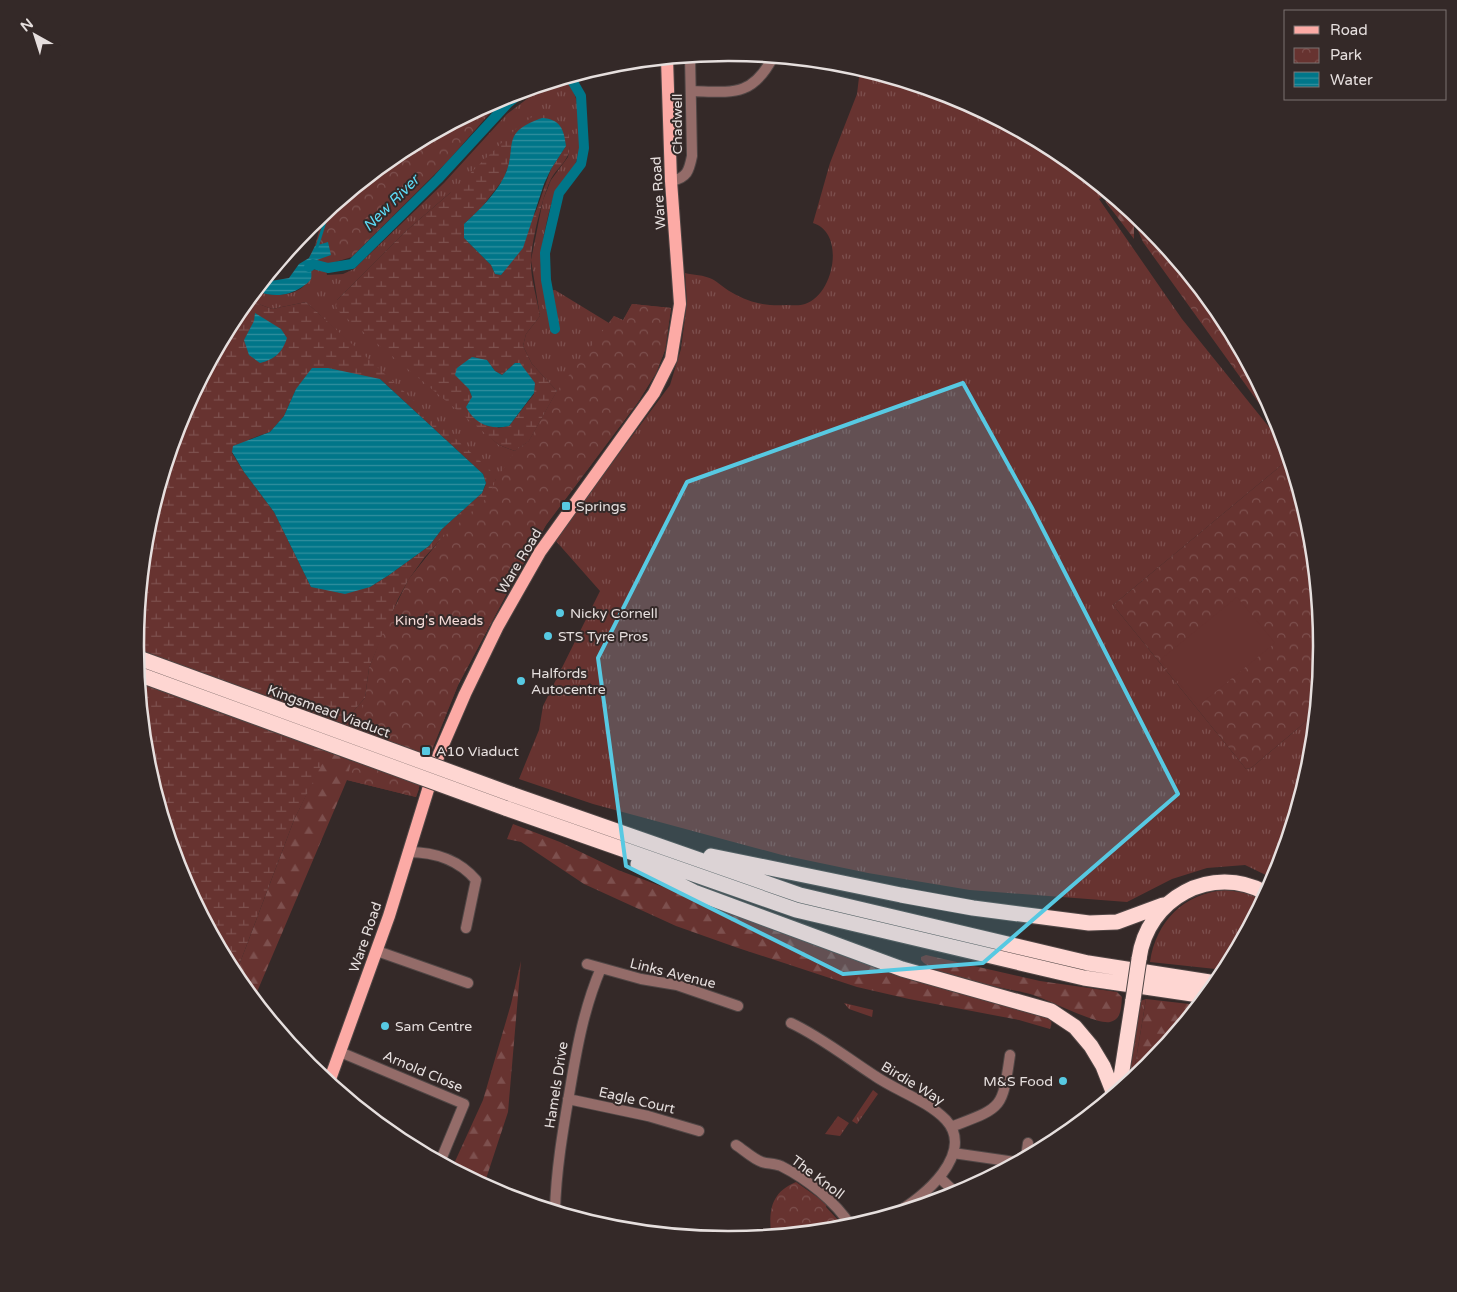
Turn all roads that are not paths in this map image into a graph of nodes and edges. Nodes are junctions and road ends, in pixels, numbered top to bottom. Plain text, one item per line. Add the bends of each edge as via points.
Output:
1 (690, 63) edge
2 (769, 63) edge
3 (667, 65) edge
4 (691, 91) junction
5 (671, 181) junction
6 (144, 660) edge
7 (145, 676) edge
8 (508, 801) junction
9 (583, 837) junction
10 (638, 841) junction
11 (408, 852) junction
12 (1260, 891) edge
13 (1164, 905) junction
14 (466, 928) dead end
15 (377, 951) junction
16 (587, 964) dead end
17 (601, 968) junction
18 (1207, 982) edge
19 (468, 983) dead end
20 (1197, 995) edge
21 (738, 1006) dead end
22 (791, 1023) dead end
23 (340, 1052) junction
24 (1010, 1055) dead end
25 (332, 1075) edge
26 (1121, 1080) edge
27 (1112, 1088) edge
28 (568, 1099) junction
29 (951, 1127) junction
30 (699, 1131) dead end
31 (1028, 1143) dead end
32 (736, 1145) dead end
33 (1027, 1148) edge
34 (953, 1153) junction
35 (443, 1156) edge
36 (995, 1166) edge
37 (940, 1178) junction
38 (950, 1187) edge
39 (916, 1200) edge
40 (555, 1204) edge
41 (846, 1219) edge

1 - 4 street, Chadwell
2 - 4 street via 745,90
3 - 5 main road, Ware Road
4 - 5 street, Chadwell via 692,156 689,171 682,179
5 - 11 main road, Ware Road via 680,304 671,359 654,393 558,526 498,626 439,754
6 - 8 highway, Kingsmead Viaduct, bridge
7 - 8 highway, bridge
8 - 9 highway
8 - 10 highway
9 - 20 highway via 796,910 1084,978
9 - 27 highway via 694,892 902,969 1051,1011 1075,1027 1091,1046
10 - 13 highway via 901,895 1088,923 1117,922
10 - 18 highway via 800,895 1088,963
11 - 14 street via 441,855 476,880
11 - 15 main road, Ware Road
12 - 13 highway via 1236,882 1210,883 1195,887
13 - 26 highway, bridge via 1147,927 1139,959
15 - 19 street
15 - 23 main road, Ware Road
16 - 17 street, Links Avenue
17 - 21 street, Links Avenue via 677,985
17 - 28 street, Hamels Drive via 578,1037
22 - 29 street, Birdie Way via 939,1114
23 - 25 main road, Ware Road
23 - 35 street, Arnold Close via 464,1104
24 - 29 street via 1005,1092 1000,1103 992,1110
28 - 30 street, Eagle Court
28 - 40 street, Hamels Drive
29 - 34 street
31 - 33 street
32 - 41 street, The Knoll via 758,1160 784,1168 823,1194
34 - 36 street
34 - 37 street
37 - 38 street
37 - 39 street

